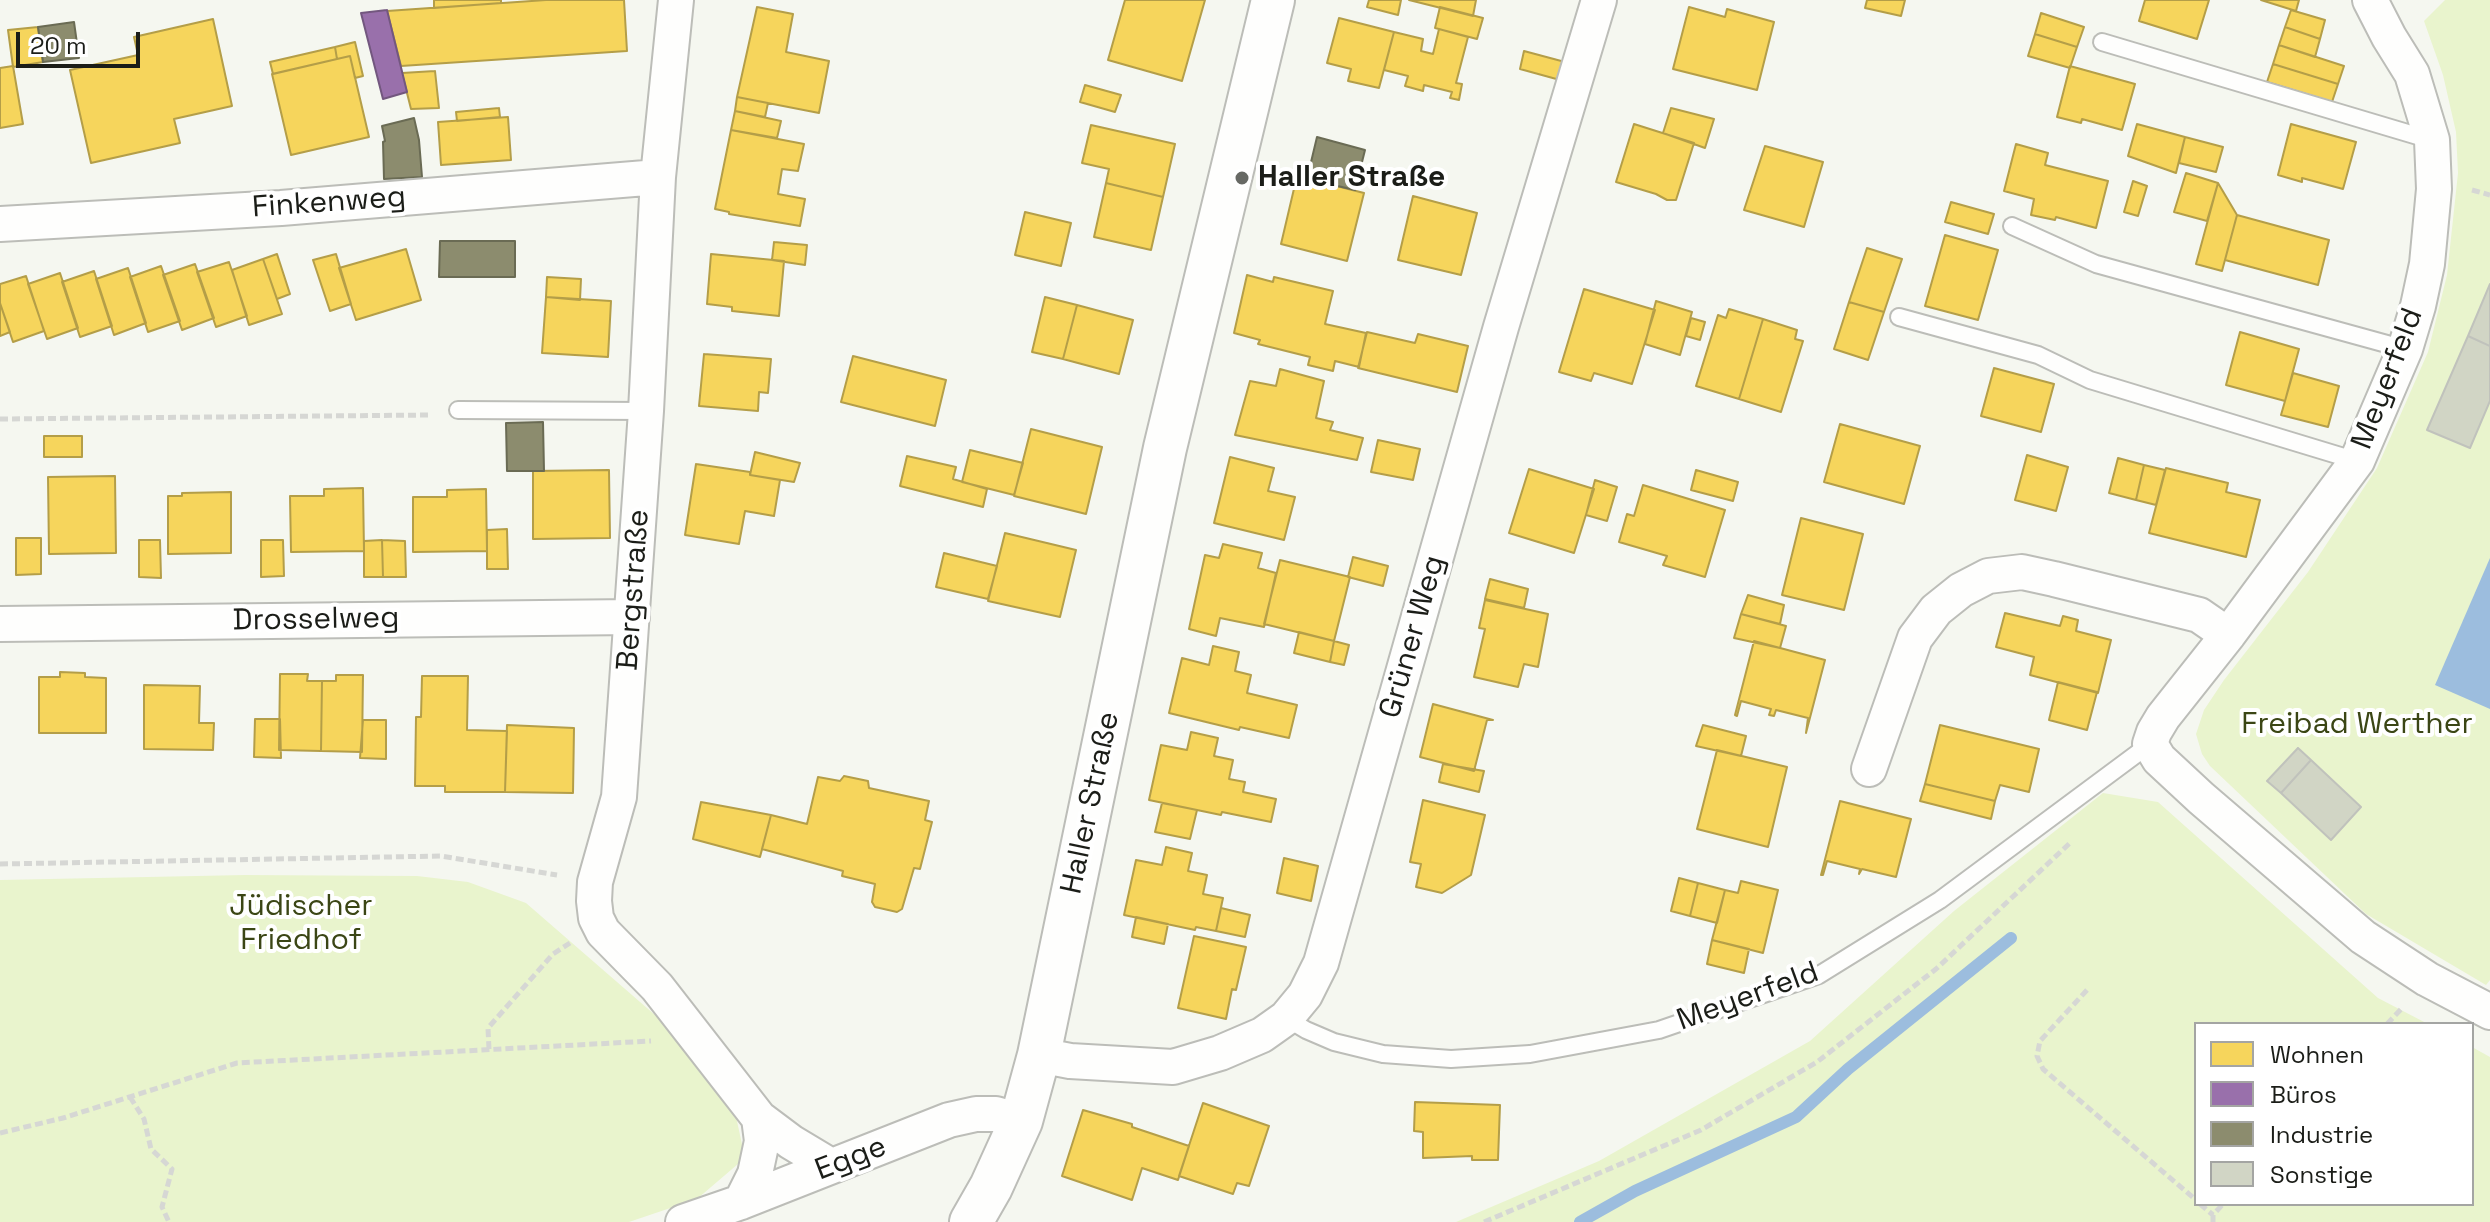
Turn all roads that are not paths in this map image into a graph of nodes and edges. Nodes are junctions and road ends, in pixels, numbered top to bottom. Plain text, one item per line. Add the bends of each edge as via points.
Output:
1 (676, 0) edge
2 (1273, 0) edge
3 (1599, 0) edge
4 (2370, 0) edge
5 (2102, 42) dead end
6 (2432, 140) junction
7 (658, 177) junction
8 (0, 224) edge
9 (2012, 226) dead end
10 (1899, 317) dead end
11 (2405, 349) junction
12 (458, 410) road end
13 (646, 411) junction
14 (2357, 461) junction
15 (632, 617) junction
16 (0, 624) edge
17 (2228, 635) junction
18 (2150, 744) junction
19 (1869, 769) dead end
20 (2490, 1012) edge
21 (1286, 1018) junction
22 (1039, 1055) junction
23 (759, 1118) junction
24 (1021, 1121) junction
25 (831, 1166) junction
26 (741, 1202) junction
27 (683, 1222) edge
28 (971, 1222) edge

1 - 7 street, Bergstraße
2 - 22 street, Haller Straße via 1165,448
3 - 21 street, Grüner Weg via 1321,963
4 - 6 street, Meyerfeld via 2412,74
5 - 6 lane
6 - 11 street, Meyerfeld via 2427,264
7 - 8 street, Finkenweg via 281,208
7 - 13 street, Bergstraße
9 - 11 lane via 2096,264
10 - 14 lane via 2038,355 2090,380
11 - 14 street, Meyerfeld
12 - 13 lane
13 - 15 street, Bergstraße
14 - 17 street, Meyerfeld
15 - 16 street, Drosselweg
15 - 23 street, Bergstraße via 619,797 595,882 596,918
17 - 18 street, Meyerfeld via 2163,717
17 - 19 street via 2199,615 2054,579 2022,572 1988,576 1936,610 1915,638
18 - 20 street via 2201,798 2363,937
18 - 21 lane, Meyerfeld via 1940,900 1819,975 1659,1030 1530,1054 1451,1059 1383,1054 1334,1042
21 - 22 street, Grüner Weg via 1262,1035 1173,1067
22 - 24 street, Haller Straße
23 - 25 street
23 - 26 street via 762,1141 755,1174
24 - 25 street, Egge via 996,1114 949,1120
24 - 28 street, Haller Straße
25 - 26 street, Egge
26 - 27 street, Egge

